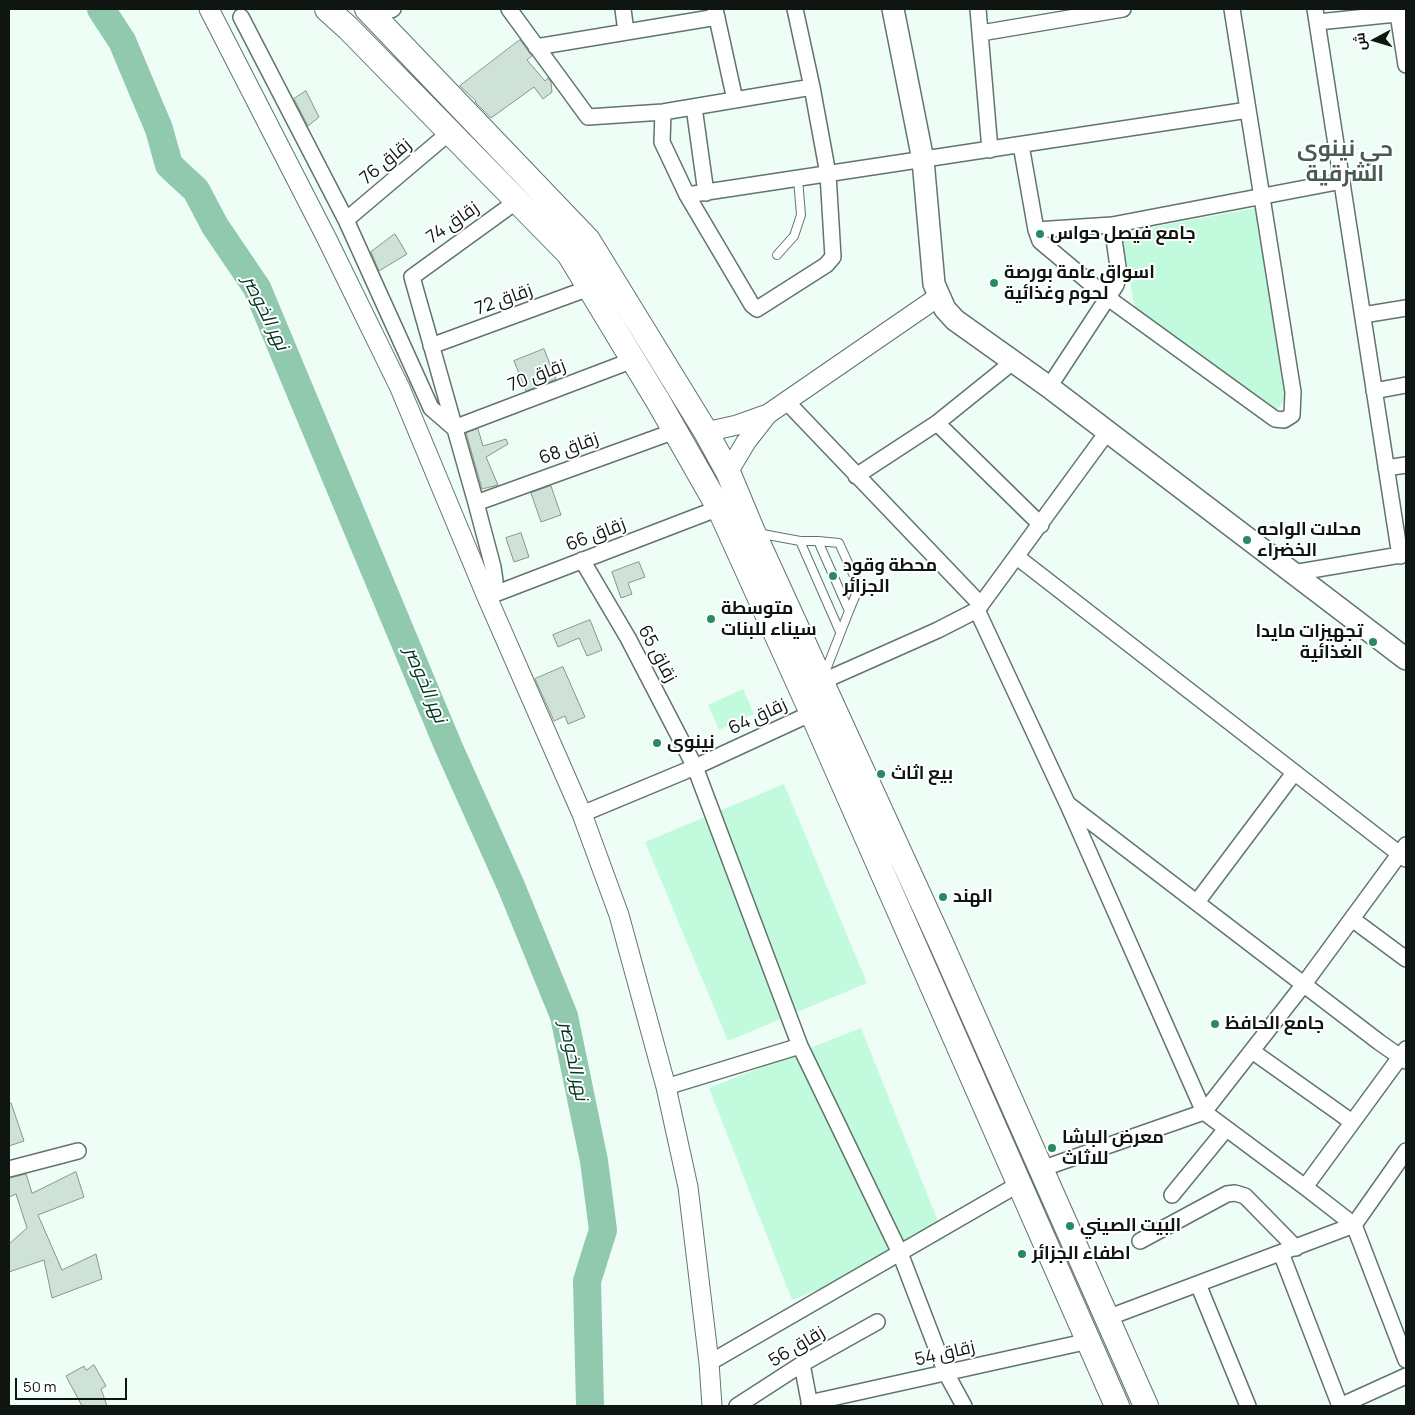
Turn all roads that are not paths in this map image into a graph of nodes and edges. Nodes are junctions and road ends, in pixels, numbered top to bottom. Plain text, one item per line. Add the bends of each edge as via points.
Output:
1 (209, 9) edge
2 (327, 9) edge
3 (509, 9) edge
4 (623, 9) edge
5 (795, 9) edge
6 (894, 9) edge
7 (978, 9) edge
8 (1123, 9) edge
9 (1232, 9) edge
10 (378, 11) edge
11 (716, 13) edge
12 (1402, 13) edge
13 (1317, 16) edge
14 (241, 17) dead end
15 (626, 32) junction
16 (981, 33) junction
17 (536, 47) junction
18 (1406, 65) edge
19 (812, 87) junction
20 (735, 100) junction
21 (694, 106) junction
22 (1248, 110) junction
23 (663, 112) junction
24 (450, 132) junction
25 (1021, 145) junction
26 (990, 150) junction
27 (923, 160) junction
28 (828, 174) junction
29 (798, 179) junction
30 (1342, 181) junction
31 (706, 192) junction
32 (687, 195) junction
33 (1263, 196) junction
34 (517, 201) junction
35 (346, 220) junction
36 (1112, 225) junction
37 (1036, 230) junction
38 (777, 255) dead end
39 (589, 288) junction
40 (938, 296) junction
41 (1108, 298) junction
42 (1406, 308) edge
43 (1363, 315) junction
44 (431, 346) junction
45 (633, 360) junction
46 (1014, 360) junction
47 (1406, 385) edge
48 (1049, 387) junction
49 (1374, 391) junction
50 (786, 401) junction
51 (768, 414) junction
52 (937, 423) junction
53 (454, 428) junction
54 (675, 431) junction
55 (1108, 431) junction
56 (706, 432) junction
57 (1406, 465) edge
58 (1386, 468) junction
59 (728, 472) junction
60 (856, 476) junction
61 (476, 503) junction
62 (719, 508) junction
63 (1041, 525) junction
64 (753, 532) junction
65 (800, 541) junction
66 (818, 541) junction
67 (1403, 555) edge
68 (1017, 557) junction
69 (582, 560) junction
70 (1293, 573) junction
71 (487, 597) junction
72 (979, 608) junction
73 (848, 611) junction
74 (840, 632) junction
75 (1379, 638) junction
76 (1406, 640) edge
77 (1406, 659) edge
78 (821, 682) junction
79 (812, 713) junction
80 (695, 767) junction
81 (1294, 773) junction
82 (1068, 804) junction
83 (582, 814) junction
84 (1404, 852) edge
85 (1197, 902) junction
86 (1352, 919) junction
87 (1406, 959) edge
88 (1304, 984) junction
89 (800, 1046) junction
90 (1252, 1051) junction
91 (1404, 1055) edge
92 (666, 1087) junction
93 (1204, 1112) junction
94 (1352, 1122) junction
95 (1226, 1129) junction
96 (78, 1151) dead end
97 (1406, 1151) edge
98 (9, 1169) edge
99 (1041, 1169) junction
100 (1020, 1184) junction
101 (1306, 1187) junction
102 (1172, 1195) dead end
103 (1354, 1226) junction
104 (1140, 1241) dead end
105 (1296, 1248) junction
106 (900, 1253) junction
107 (1281, 1253) junction
108 (1198, 1284) junction
109 (1107, 1318) junction
110 (878, 1322) dead end
111 (1402, 1339) edge
112 (1089, 1341) junction
113 (1406, 1360) edge
114 (709, 1363) junction
115 (802, 1364) junction
116 (946, 1373) junction
117 (1406, 1376) edge
118 (809, 1405) edge
119 (712, 1406) edge
120 (737, 1406) edge
121 (964, 1406) edge
122 (1117, 1406) edge
123 (1146, 1406) edge
124 (1248, 1406) edge
125 (1340, 1406) edge

1 - 71 street via 400,388
2 - 24 main road
3 - 17 street
4 - 15 street
5 - 19 street
6 - 27 main road
7 - 16 street
8 - 16 street
9 - 22 street
10 - 56 main road via 588,240
11 - 15 street
11 - 20 street
12 - 13 street
12 - 18 street
13 - 30 street
14 - 35 street
15 - 17 street
16 - 26 street
17 - 23 street via 588,117
19 - 20 street
19 - 28 street
20 - 21 street
21 - 23 street
21 - 31 street
22 - 25 street
22 - 33 street
23 - 32 street via 662,142
24 - 34 main road
24 - 35 street, زقاق 76
25 - 26 street
25 - 37 street
26 - 27 street
27 - 28 street
27 - 40 main road via 932,271
28 - 29 street
28 - 32 street via 834,257 757,309
29 - 31 street
29 - 38 lane via 801,215 794,236
30 - 33 street
30 - 43 street
31 - 32 street
33 - 36 street
33 - 41 street via 1293,392 1292,415 1284,420 1275,419
34 - 39 main road via 569,254
34 - 44 street, زقاق 74 via 412,276
35 - 53 street via 431,408
36 - 37 street
36 - 41 street via 1119,274
37 - 41 street via 1040,242
39 - 44 street, زقاق 72
39 - 45 main road
40 - 46 main road via 955,320
40 - 50 street
41 - 48 street
42 - 43 street
43 - 49 street
44 - 53 street
45 - 53 street, زقاق 70
45 - 54 main road
46 - 48 main road
46 - 52 street
47 - 49 street
48 - 55 main road
49 - 58 street
50 - 51 street
50 - 60 street
51 - 56 street
51 - 59 street
52 - 60 street
52 - 63 street
53 - 61 street
54 - 61 street, زقاق 68
54 - 62 main road
55 - 63 street
55 - 70 main road
56 - 59 main road
57 - 58 street
58 - 67 street
59 - 64 main road
60 - 72 street
61 - 71 street via 495,581
62 - 69 street, زقاق 66
62 - 79 main road
63 - 68 street
64 - 65 lane
64 - 78 main road
65 - 66 lane
65 - 74 lane
66 - 73 lane
66 - 73 lane via 839,542 859,587
67 - 70 street
68 - 72 street
68 - 81 street
69 - 71 street, زقاق 66
69 - 80 street, زقاق 65 via 628,638
70 - 75 main road
71 - 83 street
72 - 78 street via 938,630
72 - 82 street
73 - 74 lane
74 - 78 lane
75 - 76 main road
75 - 77 main road
78 - 99 main road
79 - 80 street, زقاق 64
79 - 100 main road
80 - 83 street, زقاق 64
80 - 89 street, زقاق 65
81 - 84 street
81 - 85 street
82 - 85 street
82 - 93 street
83 - 92 street via 619,915
84 - 86 street
85 - 88 street
86 - 87 street
86 - 88 street
88 - 90 street
88 - 91 street via 1379,1042
89 - 92 street
89 - 106 street, زقاق 65
90 - 93 street
90 - 94 street
91 - 94 street
92 - 114 street via 688,1187
93 - 95 street
93 - 99 street
94 - 101 street
95 - 101 street
95 - 102 street
96 - 98 street
97 - 103 street
99 - 109 main road
100 - 106 street
100 - 112 main road
101 - 103 street
103 - 105 street
103 - 111 street
104 - 105 street via 1227,1194 1235,1194 1245,1196
105 - 107 street
106 - 114 street
106 - 116 street, زقاق 65
107 - 108 street
107 - 125 street
108 - 109 street
108 - 124 street
109 - 123 main road
110 - 115 street, زقاق 56
111 - 113 street
112 - 116 street, زقاق 54
112 - 122 main road
114 - 119 street
115 - 118 street
115 - 120 street, زقاق 56
116 - 118 street, زقاق 54
116 - 121 street, زقاق 65
117 - 125 street

